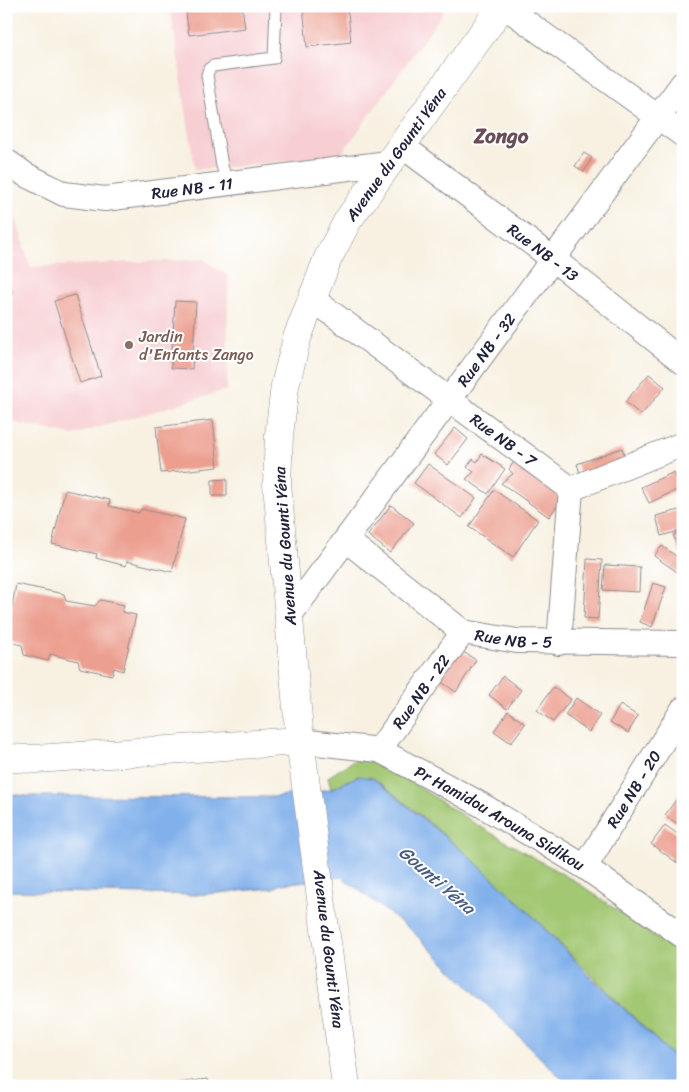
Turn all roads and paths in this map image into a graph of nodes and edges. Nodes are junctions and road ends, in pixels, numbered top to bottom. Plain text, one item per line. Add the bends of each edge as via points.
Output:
1 (276, 6) edge
2 (503, 6) edge
3 (683, 83) edge
4 (659, 117) junction
5 (683, 135) edge
6 (394, 154) junction
7 (6, 161) edge
8 (228, 184) junction
9 (553, 259) junction
10 (311, 298) junction
11 (682, 360) edge
12 (451, 400) junction
13 (683, 444) edge
14 (571, 489) junction
15 (346, 540) junction
16 (290, 615) junction
17 (463, 632) junction
18 (559, 643) junction
19 (683, 643) edge
20 (683, 709) edge
21 (300, 741) junction
22 (379, 750) junction
23 (6, 758) edge
24 (585, 867) junction
25 (683, 936) edge
26 (346, 1086) edge

1 - 8 lane via 274,58 209,69 222,166
2 - 4 street
2 - 6 street, Avenue du Gounti Yéna
3 - 4 street, Rue NB - 32
4 - 5 street
4 - 9 street, Rue NB - 32
6 - 8 street, Rue NB - 11
6 - 9 street, Rue NB - 13
6 - 10 street, Avenue du Gounti Yéna via 348,220
7 - 8 street, Rue NB - 11 via 64,194 82,197 105,199
9 - 11 street, Rue NB - 13
9 - 12 street, Rue NB - 32
10 - 12 street, Rue NB - 7
10 - 16 street, Avenue du Gounti Yéna via 288,376 279,435 277,484
12 - 14 street, Rue NB - 7
12 - 15 street, Rue NB - 32
13 - 14 street
14 - 18 street
15 - 16 street, Rue NB - 32
15 - 17 street, Rue NB - 5
16 - 21 street, Avenue du Gounti Yéna
17 - 18 street, Rue NB - 5 via 494,639
17 - 22 street, Rue NB - 22
18 - 19 street, Rue NB - 5
20 - 24 street, Rue NB - 20
21 - 22 street, Pr Hamidou Arouna Sidikou
21 - 23 street via 36,759
21 - 26 street, Avenue du Gounti Yéna
22 - 24 street, Pr Hamidou Arouna Sidikou via 473,800
24 - 25 street, Pr Hamidou Arouna Sidikou

